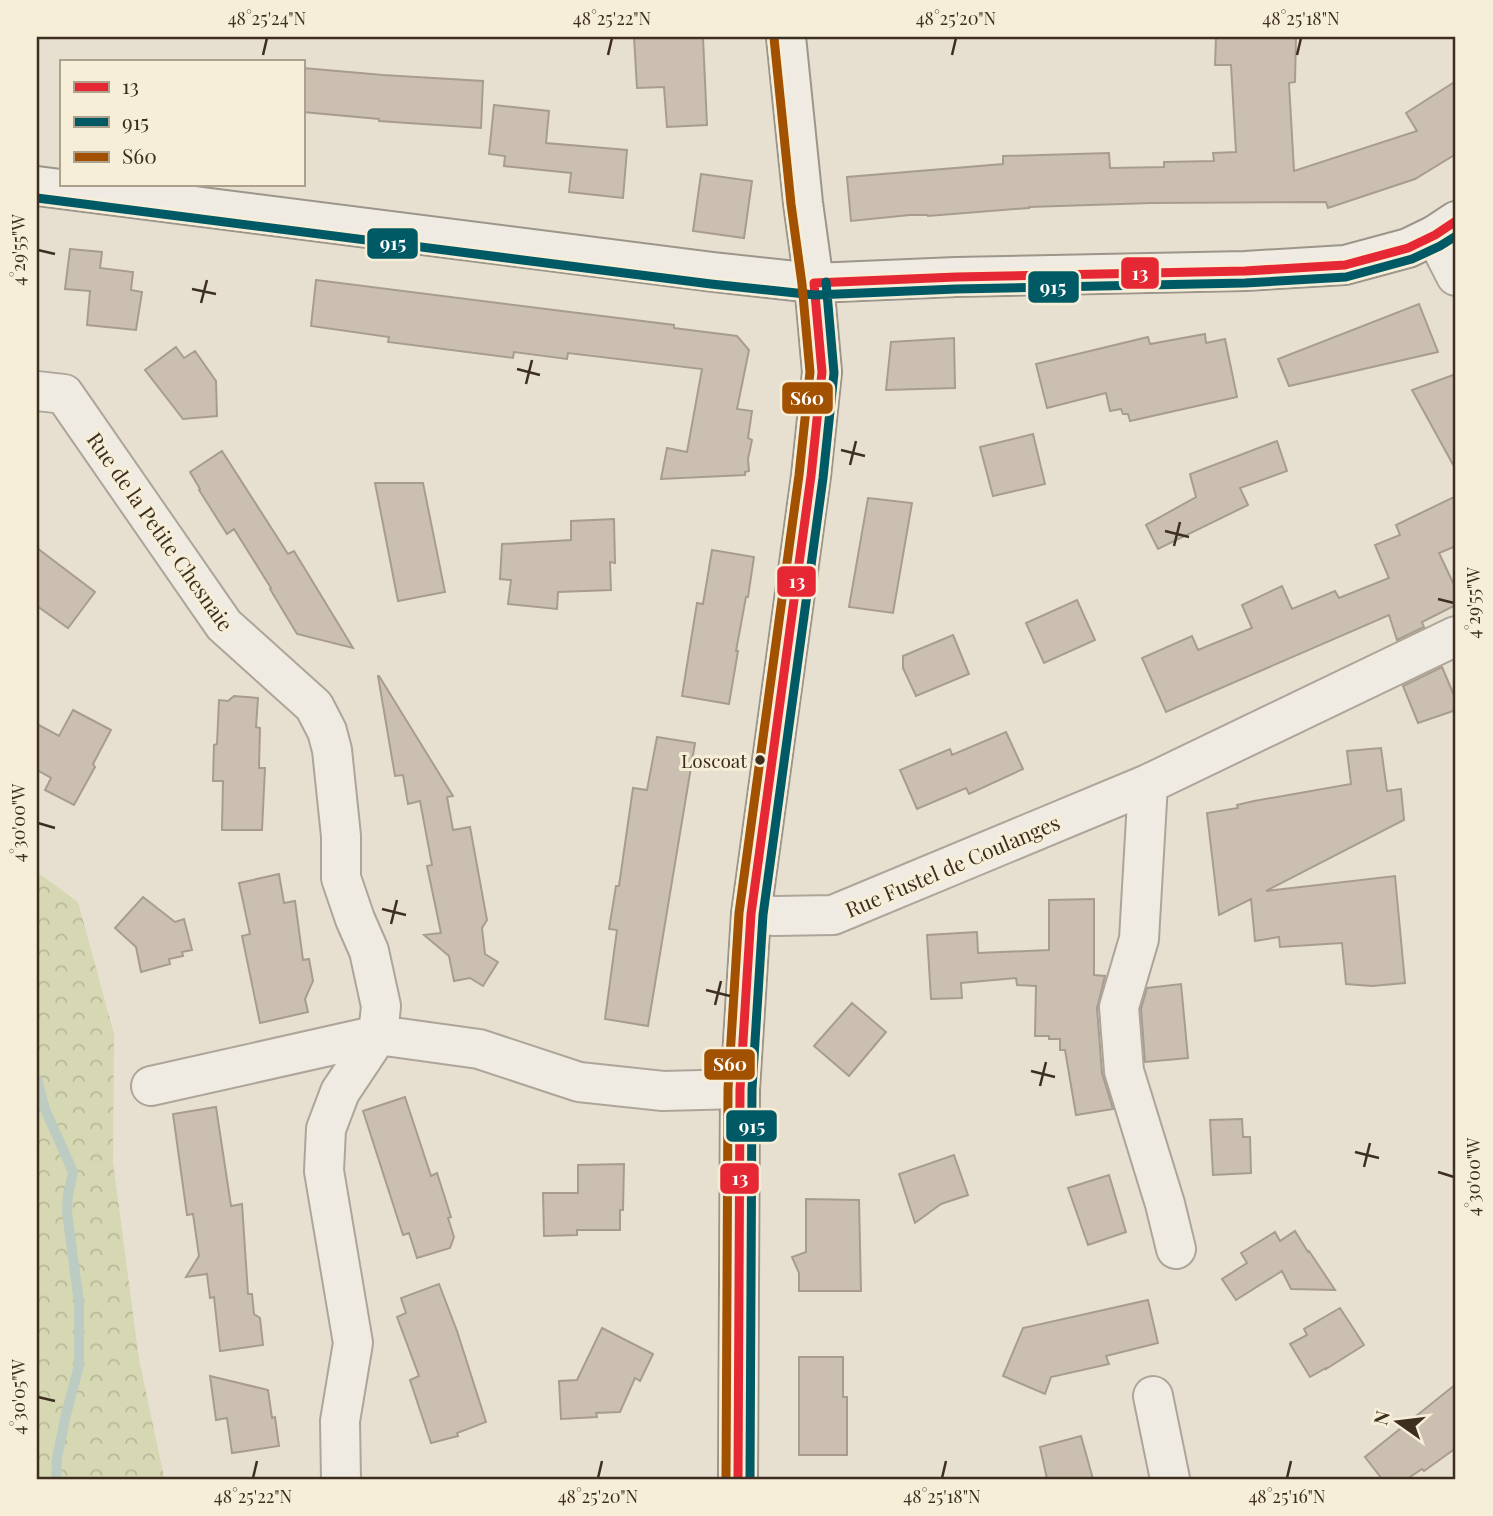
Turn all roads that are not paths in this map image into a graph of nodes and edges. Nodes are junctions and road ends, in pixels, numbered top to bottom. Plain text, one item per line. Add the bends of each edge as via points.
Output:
1 (786, 37) edge
2 (37, 186) edge
3 (1446, 228) edge
4 (1456, 276) edge
5 (814, 283) junction
6 (37, 391) edge
7 (1456, 636) edge
8 (1148, 784) junction
9 (751, 915) junction
10 (377, 1035) junction
11 (152, 1086) dead end
12 (740, 1089) junction
13 (1176, 1249) dead end
14 (1153, 1396) dead end
15 (341, 1479) edge
16 (738, 1479) edge
17 (1170, 1479) edge

1 - 5 street
2 - 5 street
3 - 4 street
3 - 5 street via 1408,248 1345,265
5 - 9 street via 822,372
6 - 10 street, Rue de la Petite Chesnaie via 64,394 224,625 314,706 332,750 341,878 369,951 381,1006
7 - 8 street, Rue Fustel de Coulanges
8 - 9 street, Rue Fustel de Coulanges via 834,915
8 - 13 street via 1139,939 1119,1007 1124,1071
9 - 12 street
10 - 11 street
10 - 12 street via 480,1049 579,1082 663,1091
10 - 15 street, Rue de la Petite Chesnaie via 340,1092 326,1129 324,1171 353,1343 340,1420
12 - 16 street
14 - 17 street

